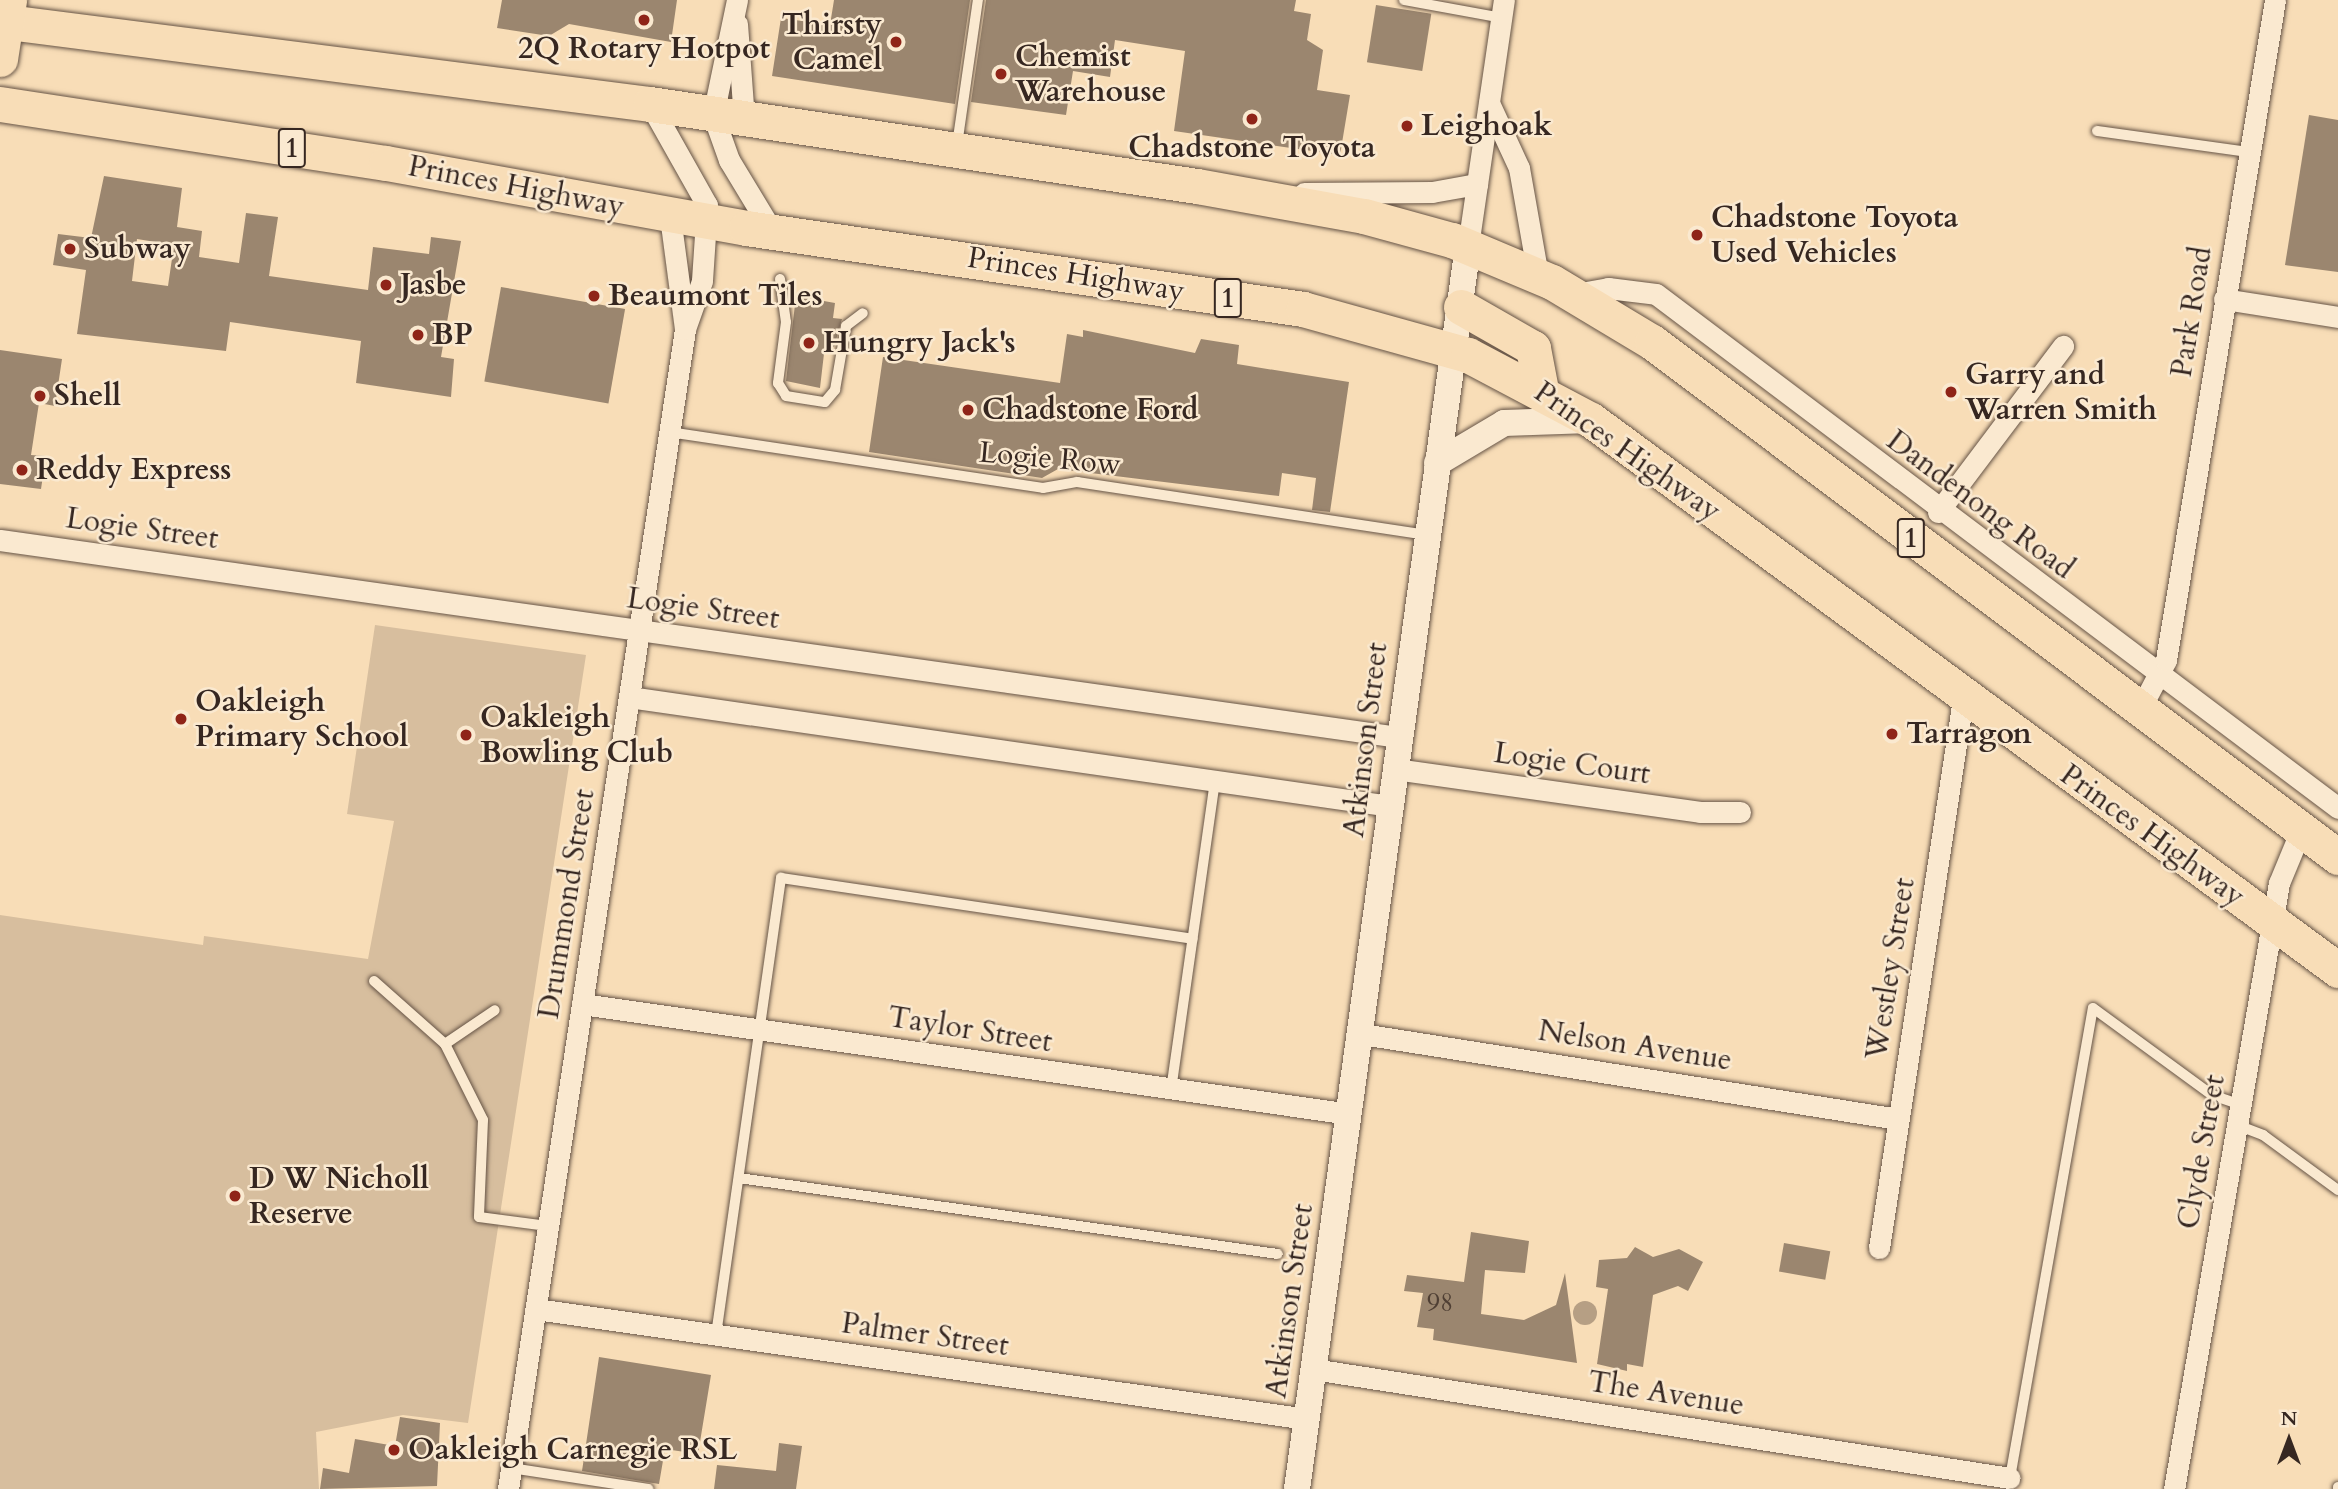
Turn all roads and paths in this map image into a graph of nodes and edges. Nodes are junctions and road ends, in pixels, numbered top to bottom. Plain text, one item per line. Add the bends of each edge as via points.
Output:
1 (978, 0) edge
2 (1404, 0) edge
3 (2275, 0) edge
4 (737, 4) edge
5 (1503, 9) edge
6 (5, 14) edge
7 (48, 15) edge
8 (0, 59) edge
9 (1489, 103) junction
10 (0, 104) edge
11 (650, 104) junction
12 (729, 117) junction
13 (2096, 131) dead end
14 (957, 151) junction
15 (2249, 152) junction
16 (1477, 184) junction
17 (1242, 193) junction
18 (670, 215) junction
19 (710, 222) junction
20 (772, 230) junction
21 (1468, 246) junction
22 (1538, 276) junction
23 (780, 279) dead end
24 (1575, 294) junction
25 (2224, 299) junction
26 (1461, 307) junction
27 (863, 313) dead end
28 (2338, 317) edge
29 (685, 329) junction
30 (2063, 346) dead end
31 (1456, 351) junction
32 (1541, 390) junction
33 (1591, 420) junction
34 (669, 432) junction
35 (1437, 463) junction
36 (1938, 512) junction
37 (1427, 535) junction
38 (0, 540) edge
39 (640, 631) junction
40 (2159, 677) junction
41 (629, 697) junction
42 (1963, 699) junction
43 (2139, 711) junction
44 (1399, 737) junction
45 (1395, 769) junction
46 (1215, 781) junction
47 (1391, 806) junction
48 (2338, 808) edge
49 (1740, 811) dead end
50 (2301, 830) junction
51 (2338, 857) edge
52 (2272, 922) junction
53 (1193, 939) junction
54 (2338, 970) edge
55 (374, 981) dead end
56 (582, 1004) junction
57 (495, 1010) dead end
58 (760, 1028) junction
59 (1362, 1034) junction
60 (445, 1044) junction
61 (1171, 1090) junction
62 (1350, 1114) junction
63 (2239, 1115) junction
64 (1898, 1119) junction
65 (739, 1178) junction
66 (2338, 1190) edge
67 (547, 1226) junction
68 (1879, 1248) dead end
69 (1278, 1254) dead end
70 (536, 1309) junction
71 (716, 1335) junction
72 (1313, 1369) junction
73 (1307, 1419) junction
74 (511, 1468) junction
75 (2010, 1478) joint
76 (508, 1489) edge
77 (648, 1489) edge
78 (1297, 1489) edge
79 (2174, 1489) edge

1 - 14 lane
2 - 5 lane
3 - 15 street, Park Road
4 - 12 street
4 - 12 street
5 - 9 street, Atkinson Street
6 - 7 highway, 1
6 - 8 highway
7 - 11 highway, 1
9 - 16 street, Atkinson Street
9 - 22 street via 1519,168
10 - 18 highway, Princes Highway / 1 via 386,163
11 - 12 highway, 1
11 - 19 street, Drummond Street via 701,184
12 - 14 highway, 1
12 - 20 street via 729,160
13 - 15 lane
14 - 17 highway, 1
15 - 25 street, Park Road
16 - 17 street via 1432,192
16 - 21 street, Atkinson Street
17 - 21 highway, 1 via 1379,219
18 - 19 highway, Princes Highway / 1
18 - 29 street, Drummond Street
19 - 20 highway, Princes Highway / 1
19 - 29 street, Drummond Street via 697,303
20 - 31 highway, Princes Highway / 1 via 1303,309
21 - 22 highway, 1
21 - 26 street, Atkinson Street
22 - 24 highway, 1
23 - 27 lane via 786,322 778,383 786,396 825,402 835,390 846,326
24 - 36 street, Dandenong Road via 1608,288 1656,294
24 - 43 highway, 1 via 1689,367
25 - 28 street
25 - 40 street, Park Road
26 - 31 street, Atkinson Street
26 - 32 highway via 1533,348
29 - 34 street, Drummond Street
30 - 36 street
31 - 32 highway, Princes Highway / 1
31 - 35 street, Atkinson Street
32 - 33 highway, Princes Highway / 1
33 - 35 street via 1504,423
33 - 42 highway, Princes Highway / 1
34 - 37 lane, Logie Row via 1043,488 1077,482
34 - 39 street, Drummond Street
35 - 37 street, Atkinson Street
36 - 40 street, Dandenong Road
37 - 44 street, Atkinson Street
38 - 39 street, Logie Street
39 - 41 street, Drummond Street
39 - 44 street, Logie Street
40 - 43 street, Park Road
40 - 48 street, Dandenong Road
41 - 46 street
41 - 56 street, Drummond Street
42 - 52 highway, Princes Highway / 1
42 - 64 street, Westley Street
43 - 50 highway, 1
44 - 45 street, Atkinson Street
45 - 47 street, Atkinson Street
45 - 49 street, Logie Court via 1700,812
46 - 47 street
46 - 53 lane
47 - 59 street, Atkinson Street
50 - 51 highway, 1
50 - 52 street, Clyde Street via 2284,864
52 - 54 highway, Princes Highway / 1
52 - 63 street, Clyde Street
53 - 58 lane via 781,878
53 - 61 lane
55 - 60 lane
56 - 58 street, Taylor Street
56 - 67 street, Drummond Street
57 - 60 lane
58 - 61 street, Taylor Street
58 - 65 lane
59 - 62 street, Atkinson Street
59 - 64 street, Nelson Avenue
60 - 67 lane via 483,1120 479,1217
61 - 62 street, Taylor Street
62 - 72 street, Atkinson Street
63 - 66 lane
63 - 75 lane via 2093,1008
63 - 79 street, Clyde Street
64 - 68 street, Westley Street
65 - 69 lane
65 - 71 lane
67 - 70 street, Drummond Street
70 - 71 street, Palmer Street
70 - 74 street, Drummond Street
71 - 73 street, Palmer Street
72 - 73 street, Atkinson Street
72 - 75 street, The Avenue
73 - 78 street, Atkinson Street
74 - 76 street, Drummond Street
74 - 77 lane

